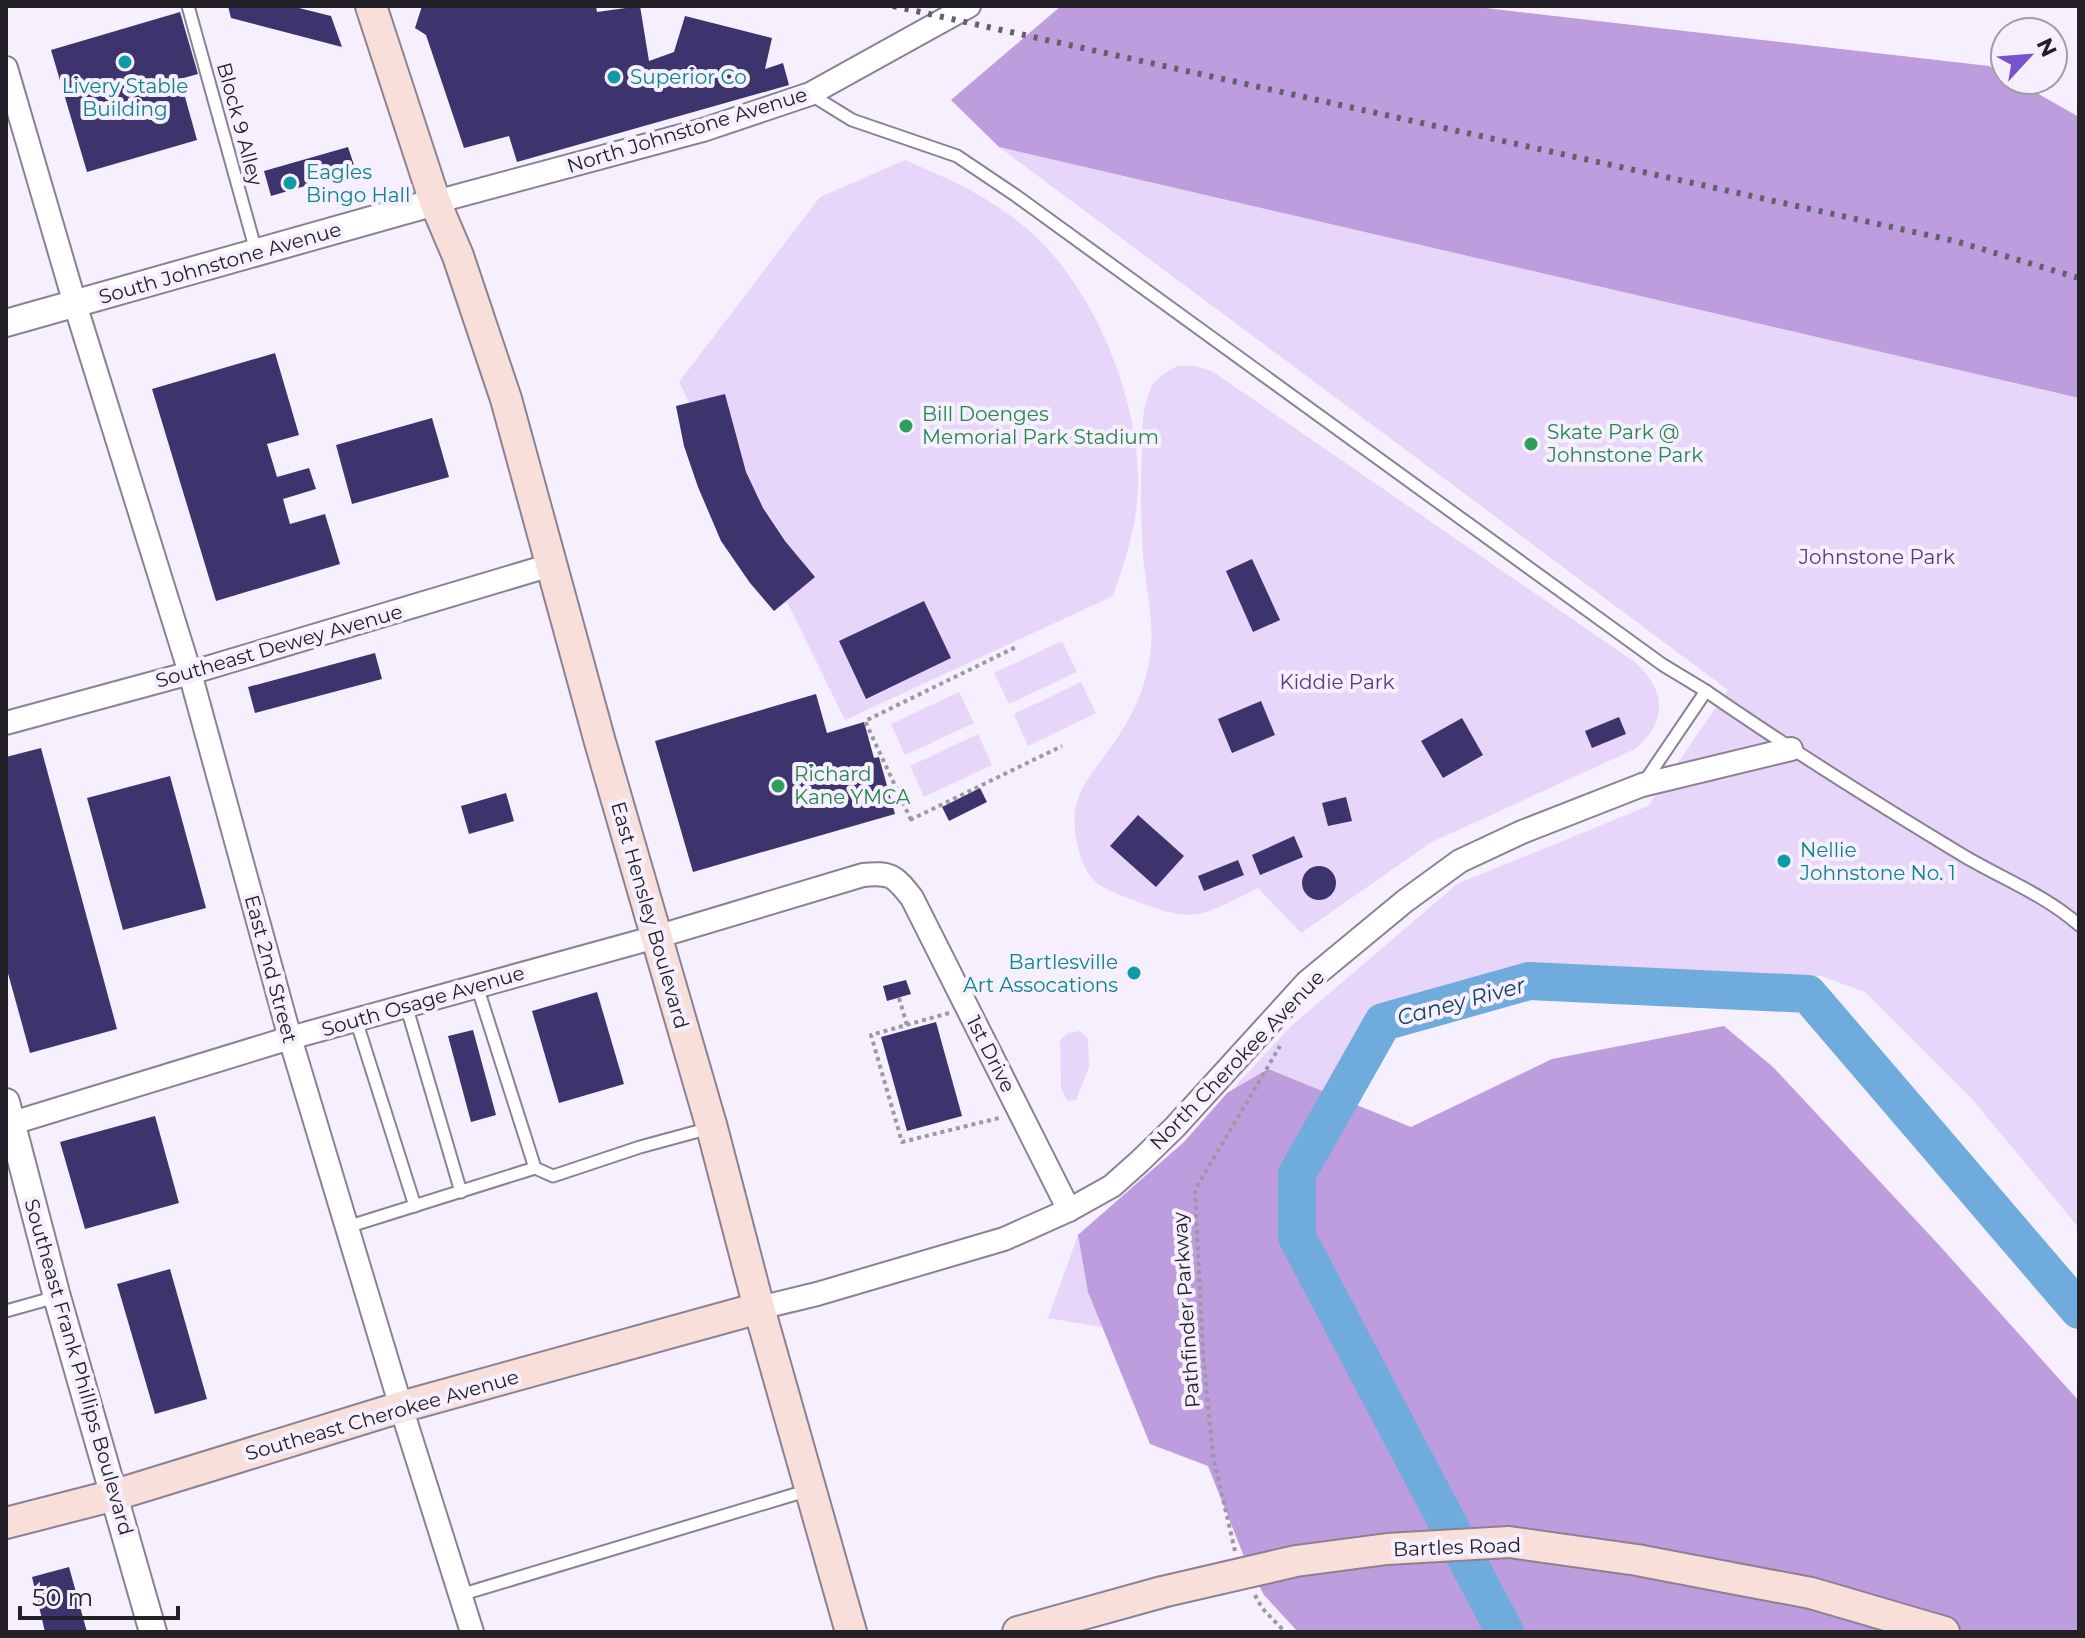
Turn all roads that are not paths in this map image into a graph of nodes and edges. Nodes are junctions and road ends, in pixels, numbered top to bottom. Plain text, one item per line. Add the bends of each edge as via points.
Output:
1 (188, 6) edge
2 (371, 6) edge
3 (969, 6) edge
4 (6, 68) edge
5 (810, 94) junction
6 (435, 202) junction
7 (256, 252) junction
8 (75, 304) junction
9 (6, 323) edge
10 (551, 565) junction
11 (190, 673) junction
12 (1706, 691) junction
13 (6, 723) edge
14 (1791, 749) junction
15 (1642, 785) junction
16 (912, 898) joint
17 (2079, 925) edge
18 (656, 937) junction
19 (477, 986) junction
20 (406, 1005) junction
21 (356, 1020) junction
22 (290, 1038) junction
23 (8, 1116) edge
24 (712, 1128) junction
25 (535, 1168) junction
26 (461, 1192) junction
27 (415, 1206) junction
28 (1069, 1210) junction
29 (347, 1227) junction
30 (57, 1297) junction
31 (759, 1308) junction
32 (6, 1311) edge
33 (401, 1407) junction
34 (810, 1490) junction
35 (115, 1495) junction
36 (6, 1523) edge
37 (460, 1595) junction
38 (153, 1632) edge
39 (472, 1632) edge
40 (851, 1632) edge
41 (1018, 1632) edge
42 (1944, 1632) edge

1 - 7 lane, Block 9 Alley
2 - 6 main road, East Hensley Boulevard
3 - 5 street, North Johnstone Avenue
4 - 8 street, East 2nd Street
5 - 6 street, North Johnstone Avenue via 703,130
5 - 12 lane via 852,120 957,156 1650,656
6 - 7 street, South Johnstone Avenue
6 - 10 main road, East Hensley Boulevard via 506,399
7 - 8 street, South Johnstone Avenue
8 - 9 street, South Johnstone Avenue
8 - 11 street, East 2nd Street
10 - 11 street, Southeast Dewey Avenue
10 - 18 main road, East Hensley Boulevard
11 - 13 street, Southeast Dewey Avenue
11 - 22 street, East 2nd Street
12 - 14 lane
12 - 15 lane
14 - 15 street, North Cherokee Avenue
14 - 17 lane via 1967,858 2058,907
15 - 28 street, North Cherokee Avenue via 1460,861 1405,901 1307,982 1140,1161 1112,1186
16 - 18 street, South Osage Avenue via 887,874 863,875
16 - 28 street, 1st Drive
18 - 19 street, South Osage Avenue
18 - 24 main road, East Hensley Boulevard
19 - 20 street, South Osage Avenue
19 - 25 lane
20 - 21 street, South Osage Avenue
20 - 26 lane
21 - 22 street, South Osage Avenue
21 - 27 lane
22 - 23 street, South Osage Avenue
22 - 29 street, East 2nd Street
23 - 30 street, Southeast Frank Phillips Boulevard
24 - 25 lane via 553,1176
24 - 31 main road, East Hensley Boulevard
25 - 26 lane
26 - 27 lane
27 - 29 lane
28 - 31 street, North Cherokee Avenue via 1004,1239
29 - 33 street, East 2nd Street
30 - 32 lane
30 - 35 street, Southeast Frank Phillips Boulevard
31 - 33 main road, Southeast Cherokee Avenue
31 - 34 main road, East Hensley Boulevard
33 - 35 main road, Southeast Cherokee Avenue
33 - 37 street, East 2nd Street
34 - 37 lane
34 - 40 main road, East Hensley Boulevard
35 - 36 main road, Southeast Cherokee Avenue
35 - 38 street, Southeast Frank Phillips Boulevard
37 - 39 street, East 2nd Street
41 - 42 main road, Bartles Road, bridge via 1296,1561 1509,1542 1811,1593

